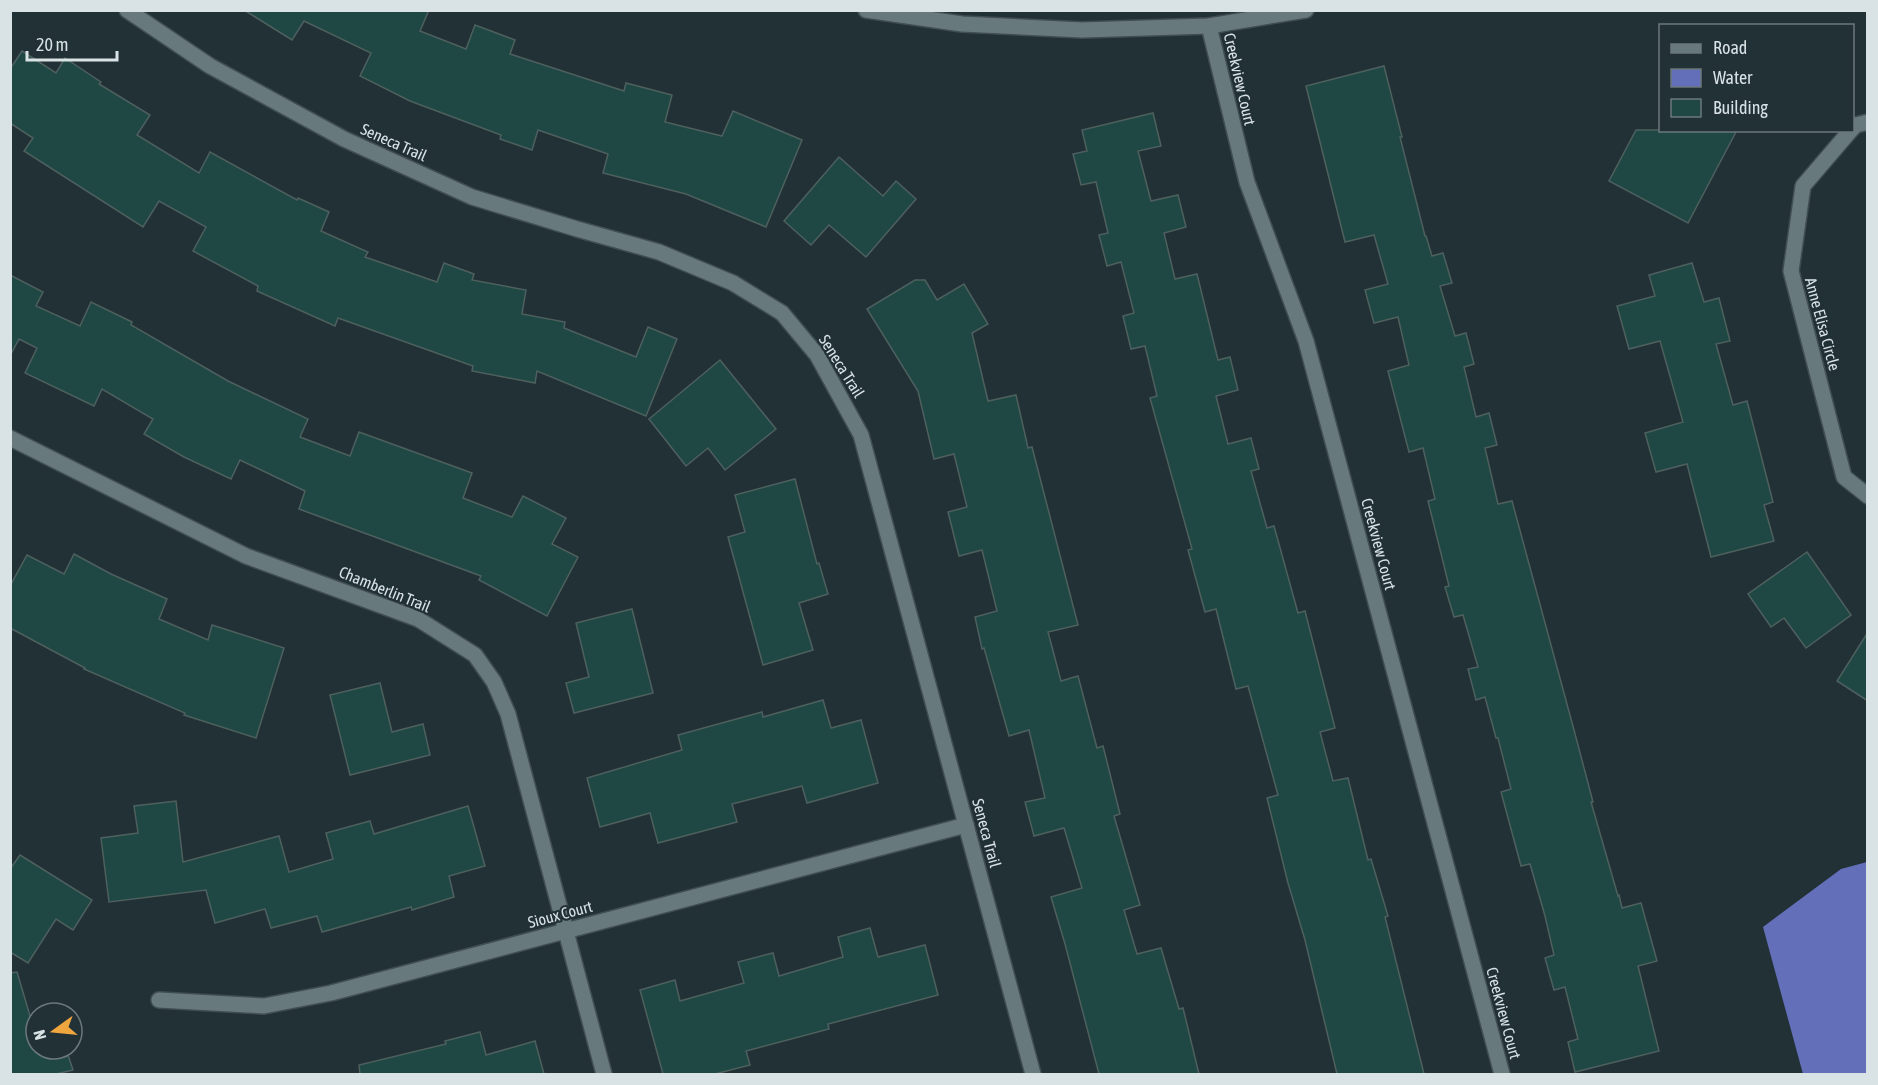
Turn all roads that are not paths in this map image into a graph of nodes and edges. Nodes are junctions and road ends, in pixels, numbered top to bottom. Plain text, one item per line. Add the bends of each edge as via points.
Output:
1 (127, 10) edge
2 (866, 10) edge
3 (1306, 10) edge
4 (1209, 26) junction
5 (1868, 122) edge
6 (1854, 128) edge
7 (1850, 132) edge
8 (10, 438) edge
9 (1868, 496) edge
10 (966, 825) junction
11 (566, 931) junction
12 (159, 1000) dead end
13 (604, 1074) edge
14 (1033, 1074) edge
15 (1502, 1074) edge

1 - 10 street, Seneca Trail via 210,66 354,143 472,197 659,252 734,283 782,313 817,355 861,435
2 - 4 street via 962,24 1082,30
3 - 4 street
4 - 15 street, Creekview Court via 1246,182 1306,341
5 - 6 street, Anne Elisa Circle
7 - 9 street, Anne Elisa Circle via 1803,186 1791,271 1844,477
8 - 11 street, Chamberlin Trail via 246,556 418,619 475,655 494,682 508,714
10 - 11 street, Sioux Court
10 - 14 street, Seneca Trail
11 - 12 street, Sioux Court via 331,993 264,1006
11 - 13 street, Chamberlin Trail

